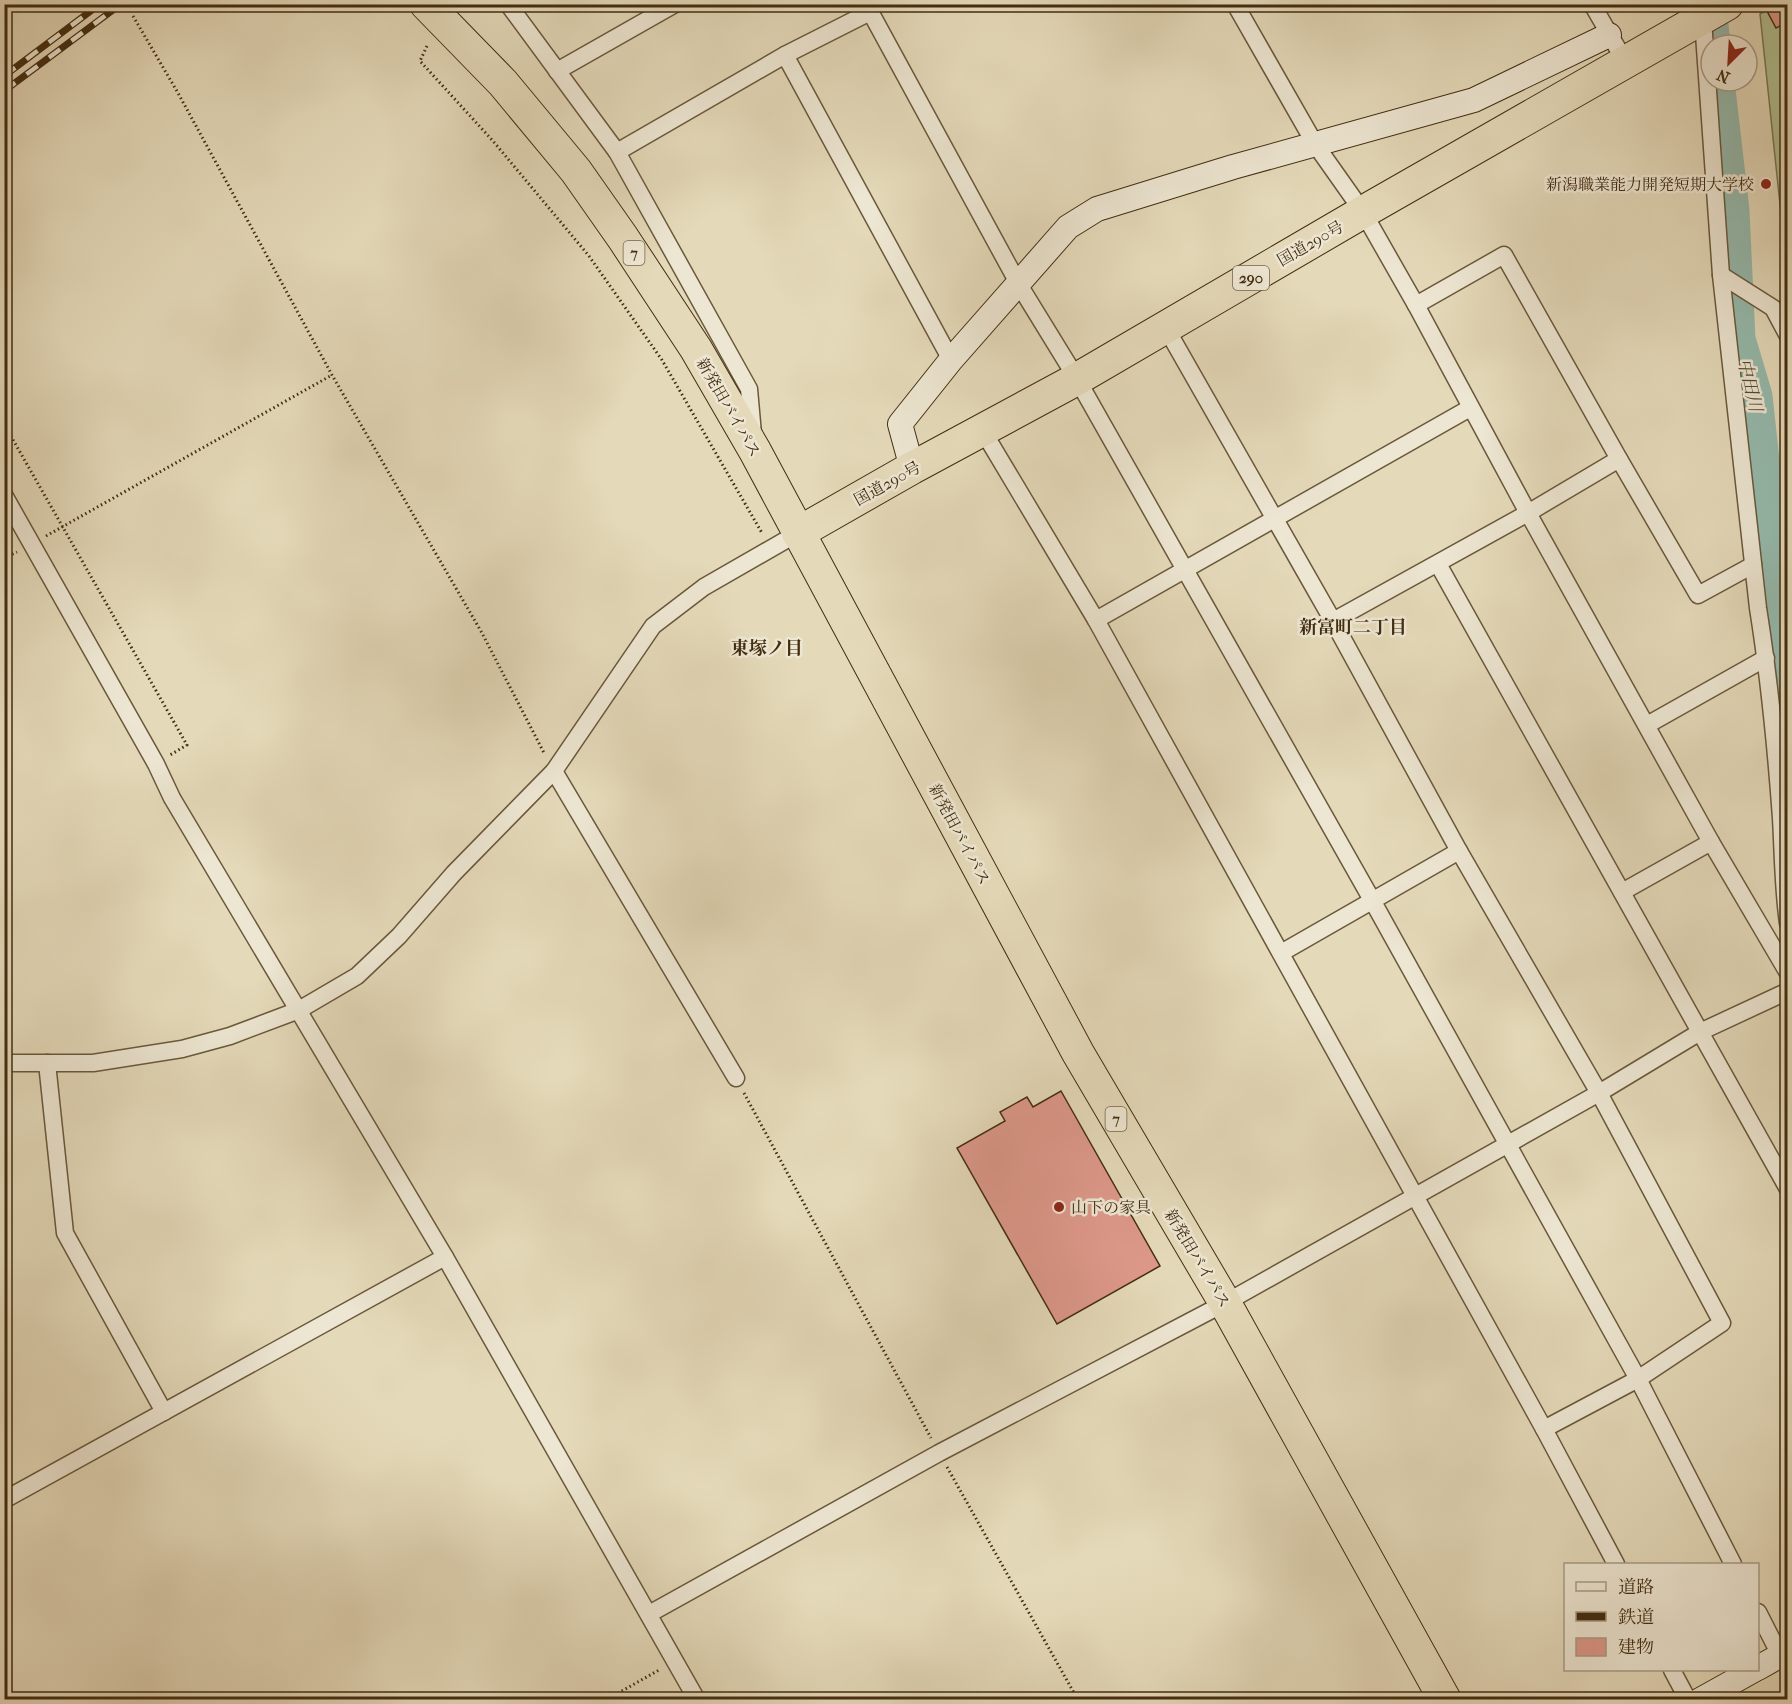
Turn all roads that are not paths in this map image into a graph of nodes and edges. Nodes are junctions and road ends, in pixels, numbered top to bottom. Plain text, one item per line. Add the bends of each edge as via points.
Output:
1 (426, 4) edge
2 (508, 4) edge
3 (675, 4) edge
4 (1235, 4) edge
5 (1592, 4) edge
6 (868, 8) edge
7 (1715, 12) edge
8 (1609, 35) junction
9 (785, 55) junction
10 (1626, 63) junction
11 (557, 71) junction
12 (1315, 144) junction
13 (617, 152) junction
14 (1363, 212) junction
15 (1721, 275) junction
16 (1018, 284) junction
17 (1416, 305) junction
18 (1166, 328) junction
19 (1788, 336) edge
20 (951, 360) junction
21 (1077, 379) junction
22 (1470, 408) junction
23 (983, 431) junction
24 (755, 451) junction
25 (1619, 459) junction
26 (912, 468) junction
27 (4, 495) edge
28 (1528, 513) junction
29 (1274, 518) junction
30 (798, 533) junction
31 (1438, 564) junction
32 (1753, 566) junction
33 (1184, 569) junction
34 (1096, 620) junction
35 (1333, 621) junction
36 (1766, 658) junction
37 (1647, 724) junction
38 (554, 771) junction
39 (1711, 842) junction
40 (1459, 851) junction
41 (1622, 892) junction
42 (1372, 900) junction
43 (1788, 923) edge
44 (1281, 953) junction
45 (1788, 973) edge
46 (1788, 991) edge
47 (299, 1010) junction
48 (1700, 1032) junction
49 (4, 1063) edge
50 (47, 1063) junction
51 (736, 1078) road end
52 (1599, 1093) junction
53 (1507, 1143) junction
54 (1788, 1189) edge
55 (1415, 1195) junction
56 (445, 1257) junction
57 (1225, 1303) junction
58 (1638, 1378) junction
59 (164, 1412) junction
60 (1544, 1429) junction
61 (4, 1500) edge
62 (1615, 1563) edge
63 (1732, 1563) edge
64 (649, 1614) junction
65 (1759, 1614) edge
66 (1784, 1653) edge
67 (1759, 1667) edge
68 (1673, 1671) edge
69 (1752, 1671) edge
70 (697, 1700) edge
71 (1445, 1700) edge
72 (1688, 1700) edge
73 (1700, 1700) edge

1 - 24 highway, 新発田バイパス / 7 via 503,83 576,171 672,311
2 - 11 street
3 - 11 street
4 - 12 street
5 - 8 street
6 - 9 street
6 - 16 street
7 - 10 highway, 国道290号 / 290
7 - 15 street
8 - 10 street
8 - 12 street via 1474,100
9 - 13 street
9 - 20 street
10 - 14 highway, 国道290号 / 290
11 - 13 street
12 - 14 street
12 - 16 street via 1097,209 1068,227
13 - 24 street via 749,389
14 - 17 street
14 - 18 highway, 国道290号 / 290
15 - 19 street via 1773,308
15 - 32 street
16 - 20 street
16 - 21 street
17 - 22 street
17 - 25 street via 1504,255
18 - 21 highway, 国道290号 / 290
18 - 29 street
20 - 26 street via 900,424
21 - 23 highway, 国道290号 / 290
21 - 33 street
22 - 28 street
22 - 29 street
23 - 26 highway, 国道290号 / 290
23 - 34 street
24 - 30 highway, 新発田バイパス / 7
25 - 28 street
25 - 32 street via 1698,595
26 - 30 highway, 国道290号 / 290
27 - 47 street via 172,798
28 - 31 street
28 - 37 street
29 - 33 street
29 - 35 street
30 - 38 street via 704,587 653,626
30 - 57 highway, 新発田バイパス / 7 via 1078,1053
31 - 35 street
31 - 41 street
32 - 36 street
33 - 34 street
33 - 42 street
34 - 44 street
35 - 40 street
36 - 37 street
36 - 43 street
37 - 39 street
38 - 47 street via 357,976
38 - 51 street
39 - 41 street
39 - 45 street
40 - 42 street
40 - 52 street
41 - 48 street
42 - 44 street
42 - 53 street
44 - 55 street
46 - 48 street
47 - 50 street via 182,1049 93,1063
47 - 56 street
48 - 52 street
48 - 54 street
49 - 50 street
50 - 59 street via 65,1233
52 - 53 street
52 - 58 street via 1722,1323
53 - 55 street
53 - 58 street
55 - 57 street
55 - 60 street
56 - 59 street
56 - 64 street
57 - 64 street via 939,1453
57 - 71 highway, 新発田バイパス / 7
58 - 60 street
58 - 63 street
59 - 61 street
60 - 62 street
64 - 70 street
65 - 66 street
66 - 67 street
68 - 72 street
69 - 73 street

